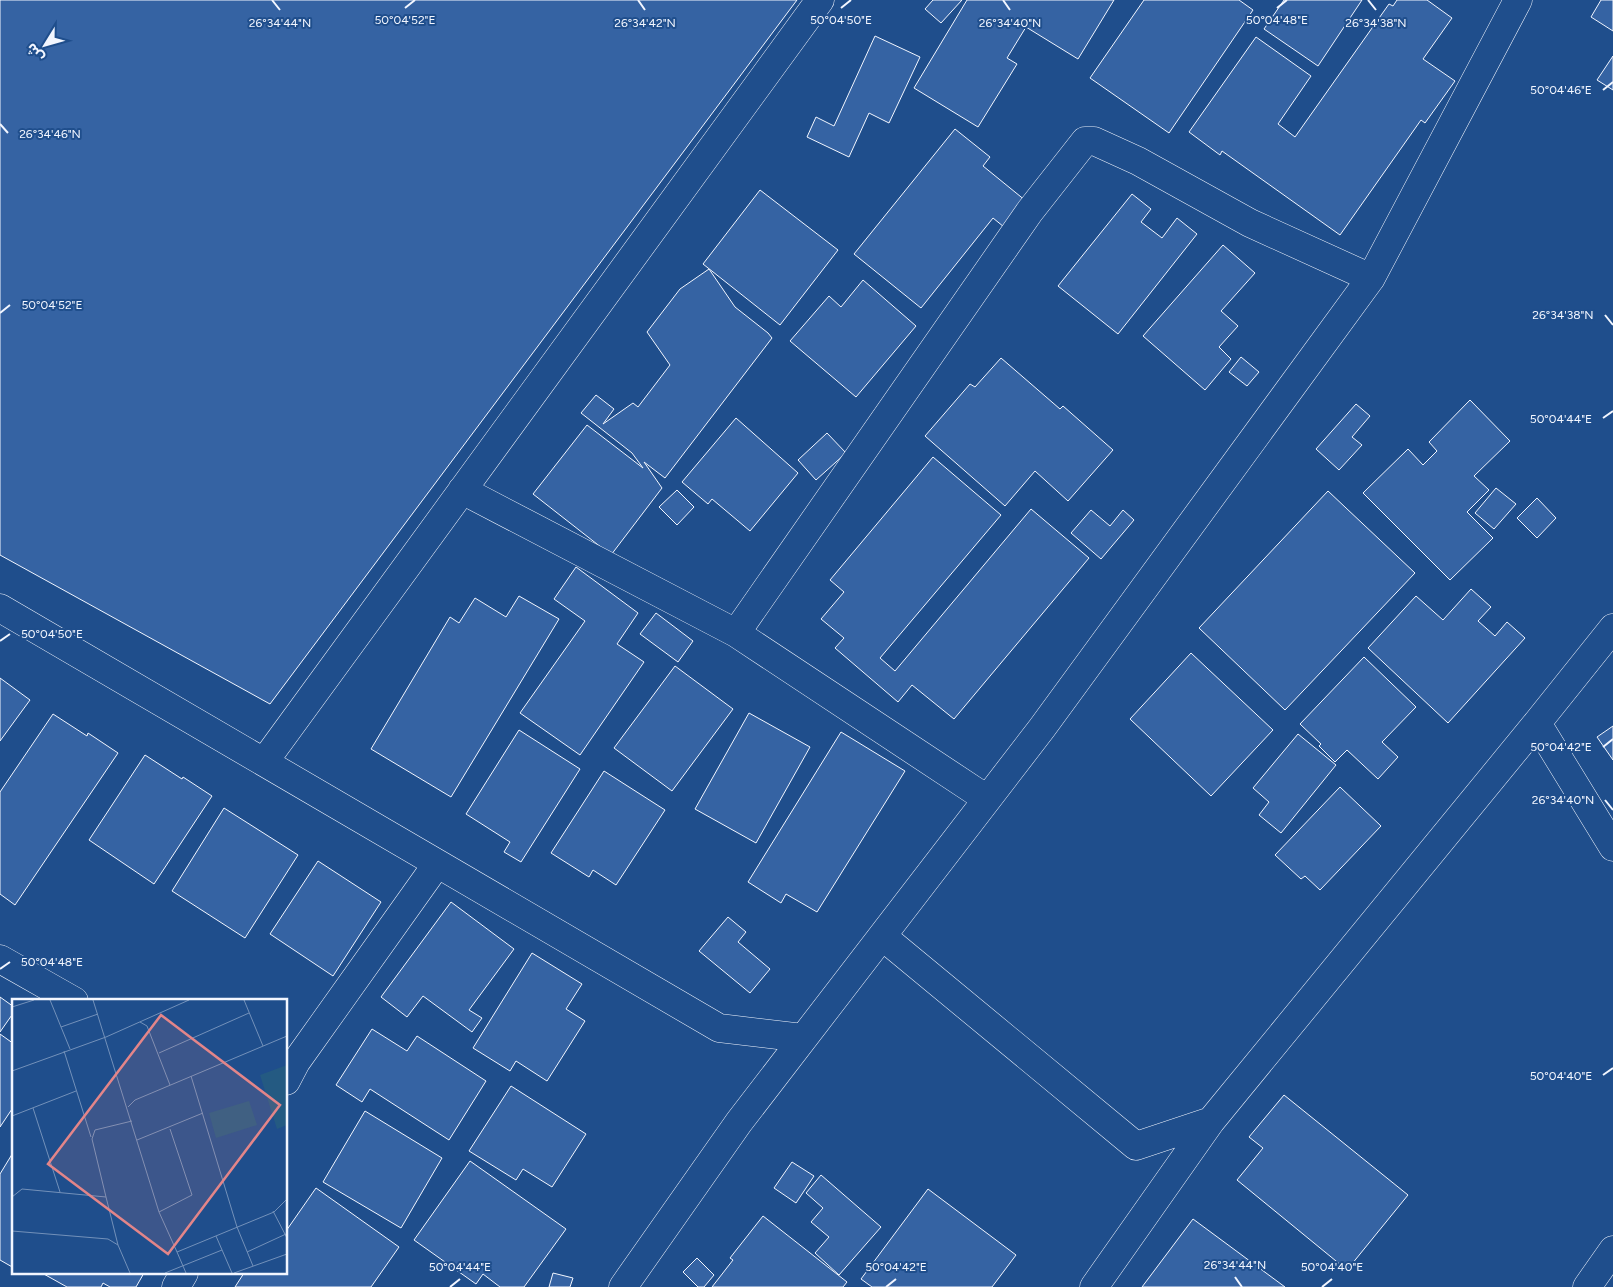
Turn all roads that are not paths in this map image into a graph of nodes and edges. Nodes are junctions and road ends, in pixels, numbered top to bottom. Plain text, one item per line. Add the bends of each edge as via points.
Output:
1 (820, 0) edge
2 (1518, 0) edge
3 (1371, 278) junction
4 (462, 490) junction
5 (0, 608) edge
6 (1613, 628) edge
7 (736, 633) junction
8 (1537, 723) junction
9 (264, 762) junction
10 (987, 799) junction
11 (1613, 847) edge
12 (437, 864) junction
13 (882, 936) junction
14 (0, 959) edge
15 (70, 999) edge
16 (803, 1038) junction
17 (288, 1077) edge
18 (1212, 1121) junction
19 (1613, 1250) edge
20 (183, 1274) edge
21 (176, 1287) edge
22 (623, 1287) edge
23 (1094, 1287) edge
24 (1587, 1287) edge

1 - 4 street
2 - 3 street
3 - 7 street via 1250,223 1138,162 1094,141 1085,141 1030,211
3 - 10 street
4 - 7 street
4 - 9 street
5 - 9 street
6 - 8 street
7 - 10 street
8 - 11 street
8 - 18 street
9 - 12 street
10 - 13 street
12 - 16 street via 719,1028
12 - 17 street
13 - 16 street
13 - 18 street via 1136,1146
14 - 15 street
16 - 22 street via 739,1122
18 - 23 street
19 - 24 street
20 - 21 street

